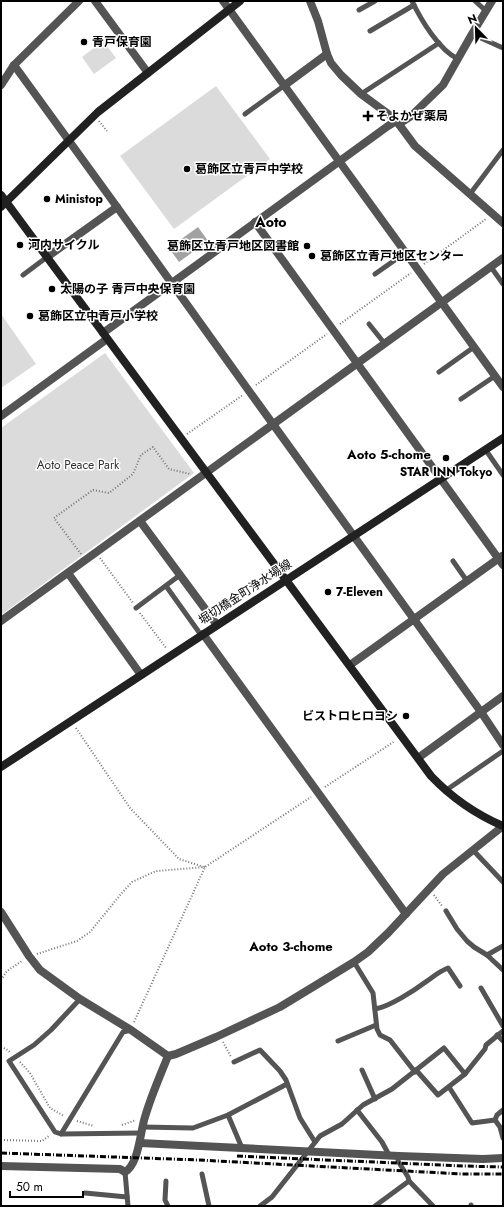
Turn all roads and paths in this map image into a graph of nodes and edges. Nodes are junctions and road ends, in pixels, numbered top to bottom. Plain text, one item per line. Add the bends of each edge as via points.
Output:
1 (79, 1) edge
2 (95, 1) edge
3 (223, 1) edge
4 (240, 1) edge
5 (310, 1) edge
6 (375, 1) edge
7 (475, 1) edge
8 (492, 1) edge
9 (413, 3) edge
10 (229, 10) junction
11 (359, 10) dead end
12 (486, 11) junction
13 (370, 31) dead end
14 (472, 34) junction
15 (439, 43) junction
16 (503, 48) edge
17 (327, 54) junction
18 (458, 59) junction
19 (14, 65) junction
20 (148, 73) junction
21 (1, 85) edge
22 (285, 85) junction
23 (361, 94) junction
24 (245, 114) dead end
25 (98, 120) dead end
26 (397, 123) junction
27 (107, 131) dead end
28 (69, 140) junction
29 (503, 150) edge
30 (339, 162) junction
31 (470, 194) junction
32 (3, 201) edge
33 (117, 207) junction
34 (255, 222) junction
35 (503, 223) edge
36 (405, 253) junction
37 (47, 257) junction
38 (503, 258) edge
39 (491, 267) junction
40 (375, 274) dead end
41 (23, 275) dead end
42 (172, 283) junction
43 (503, 284) edge
44 (442, 303) junction
45 (369, 324) dead end
46 (105, 336) junction
47 (385, 344) junction
48 (474, 347) junction
49 (358, 364) junction
50 (439, 372) dead end
51 (495, 376) junction
52 (503, 387) edge
53 (461, 399) dead end
54 (1, 416) edge
55 (274, 424) junction
56 (503, 438) edge
57 (485, 449) junction
58 (206, 472) junction
59 (190, 474) dead end
60 (503, 474) edge
61 (440, 479) junction
62 (140, 521) junction
63 (354, 535) junction
64 (82, 555) dead end
65 (502, 560) edge
66 (453, 561) dead end
67 (68, 573) junction
68 (180, 575) junction
69 (286, 579) junction
70 (467, 581) junction
71 (166, 586) junction
72 (136, 608) dead end
73 (414, 619) junction
74 (1, 621) edge
75 (217, 625) junction
76 (202, 635) junction
77 (350, 666) junction
78 (142, 675) junction
79 (503, 696) edge
80 (481, 712) junction
81 (71, 721) junction
82 (402, 736) junction
83 (503, 745) edge
84 (503, 751) edge
85 (418, 758) junction
86 (1, 767) edge
87 (445, 791) junction
88 (318, 792) junction
89 (503, 826) edge
90 (473, 850) junction
91 (205, 867) junction
92 (503, 882) edge
93 (429, 888) junction
94 (446, 911) joint
95 (1, 912) edge
96 (406, 914) junction
97 (503, 946) edge
98 (487, 955) junction
99 (29, 956) junction
100 (354, 962) junction
101 (503, 970) edge
102 (1, 980) edge
103 (460, 986) dead end
104 (481, 988) dead end
105 (80, 998) junction
106 (374, 1009) junction
107 (376, 1026) junction
108 (503, 1026) edge
109 (130, 1030) junction
110 (503, 1031) edge
111 (497, 1035) junction
112 (220, 1036) junction
113 (338, 1041) dead end
114 (503, 1041) edge
115 (1, 1047) edge
116 (168, 1056) junction
117 (15, 1057) junction
118 (234, 1062) joint
119 (362, 1070) dead end
120 (416, 1071) junction
121 (465, 1074) junction
122 (287, 1084) junction
123 (449, 1087) junction
124 (376, 1099) junction
125 (357, 1110) junction
126 (503, 1110) edge
127 (228, 1115) junction
128 (145, 1117) junction
129 (70, 1118) junction
130 (495, 1120) junction
131 (123, 1125) dead end
132 (97, 1127) dead end
133 (142, 1130) junction
134 (55, 1132) junction
135 (61, 1134) junction
136 (503, 1138) edge
137 (1, 1140) edge
138 (315, 1142) junction
139 (140, 1143) junction
140 (242, 1148) junction
141 (309, 1151) junction
142 (389, 1155) junction
143 (399, 1156) junction
144 (503, 1158) edge
145 (1, 1166) edge
146 (125, 1172) junction
147 (202, 1174) dead end
148 (166, 1181) dead end
149 (409, 1181) junction
150 (86, 1193) dead end
151 (127, 1197) junction
152 (128, 1206) edge
153 (168, 1206) edge
154 (209, 1206) edge
155 (260, 1206) edge
156 (375, 1206) edge
157 (433, 1206) edge

1 - 19 street
2 - 20 street
3 - 10 street
4 - 10 street
5 - 17 street
6 - 11 lane
7 - 12 lane
8 - 12 street
9 - 13 lane
9 - 15 lane
10 - 20 street
10 - 22 street
12 - 14 street
14 - 16 lane
14 - 18 street
15 - 18 lane via 450,56
15 - 23 lane
17 - 22 street
17 - 23 street via 341,75
18 - 26 street via 443,85 410,117
19 - 21 street
19 - 28 street
20 - 28 street via 98,112
22 - 24 lane
22 - 30 street
23 - 26 street
25 - 27 path
26 - 30 street via 388,126
26 - 31 street via 416,146
28 - 32 street
28 - 33 street
29 - 31 lane
30 - 34 street
30 - 36 street
31 - 35 street
32 - 37 street
33 - 37 street
33 - 42 street
34 - 42 street
34 - 49 street
36 - 40 lane
36 - 44 street
37 - 41 lane
37 - 46 street
38 - 39 street
39 - 43 lane
39 - 44 street
42 - 46 street
42 - 55 street
44 - 47 street
44 - 48 street
45 - 47 lane
46 - 54 street
46 - 58 street
47 - 49 street
48 - 50 lane
48 - 51 street
49 - 55 street
49 - 61 street
51 - 52 street
51 - 53 lane
55 - 58 street
55 - 63 street
56 - 57 street, 堀切橋金町浄水場線
57 - 60 lane
57 - 61 street, 堀切橋金町浄水場線
58 - 62 street
58 - 69 street
59 - 64 path via 169,469 153,447 141,455 133,474 109,493 92,490 54,518
61 - 63 street, 堀切橋金町浄水場線
61 - 65 street
62 - 67 street
62 - 68 street
63 - 69 street, 堀切橋金町浄水場線
63 - 73 street
65 - 70 street
66 - 70 lane
67 - 74 street
67 - 78 street
68 - 71 lane
68 - 75 street
69 - 75 street, 堀切橋金町浄水場線
69 - 77 street
70 - 73 street
71 - 72 lane
71 - 76 lane
73 - 77 street
73 - 80 street
75 - 76 street, 堀切橋金町浄水場線
76 - 78 street, 堀切橋金町浄水場線
76 - 88 street
77 - 82 street
78 - 81 street, 堀切橋金町浄水場線
79 - 80 street
80 - 83 street
80 - 85 street
81 - 86 street, 堀切橋金町浄水場線
81 - 91 path via 130,808 178,859
82 - 85 street
82 - 88 path
84 - 87 lane
85 - 87 street
87 - 89 street via 471,810
88 - 91 path
88 - 96 street
89 - 90 street
90 - 92 lane
90 - 93 street
91 - 99 path via 156,872 132,882 90,932 77,940
91 - 109 path
93 - 94 path
93 - 96 street
94 - 98 lane via 467,941
95 - 99 street
96 - 100 street via 368,952
97 - 98 lane
98 - 101 lane
99 - 102 path via 7,971
99 - 105 street via 47,976
100 - 106 lane via 373,993
100 - 112 street via 280,1007
103 - 106 lane via 448,968 389,1004
104 - 108 lane
105 - 109 street
105 - 117 lane via 51,1030
106 - 107 lane
107 - 113 lane
107 - 120 lane via 380,1035 390,1040
109 - 116 street
109 - 129 lane via 123,1032
110 - 111 lane
111 - 114 lane
111 - 121 lane via 486,1045
112 - 116 street
112 - 118 path
115 - 117 path
116 - 128 street
117 - 129 path via 30,1073 50,1108
117 - 134 lane via 9,1061
118 - 122 lane via 260,1050 280,1071
119 - 124 lane
120 - 121 lane via 444,1048
120 - 123 lane via 438,1095
120 - 124 lane
121 - 123 lane
122 - 127 lane
122 - 138 lane via 300,1118
123 - 130 lane via 472,1123
124 - 125 lane
125 - 138 lane via 342,1124 320,1136
125 - 142 lane
126 - 130 lane
127 - 133 lane via 193,1128
127 - 140 lane
128 - 131 path
128 - 133 street
129 - 132 path
129 - 135 lane
130 - 136 lane
133 - 135 lane
133 - 139 street
134 - 135 lane
134 - 137 path via 42,1141
138 - 141 lane
139 - 140 street
139 - 146 street via 132,1165
140 - 141 street
141 - 142 street
141 - 155 lane via 272,1197
142 - 143 street
143 - 144 street
143 - 149 lane via 398,1162
145 - 146 street via 120,1169
146 - 151 lane
147 - 154 lane
148 - 153 lane via 165,1200
149 - 156 lane
149 - 157 lane
150 - 151 lane
151 - 152 lane

